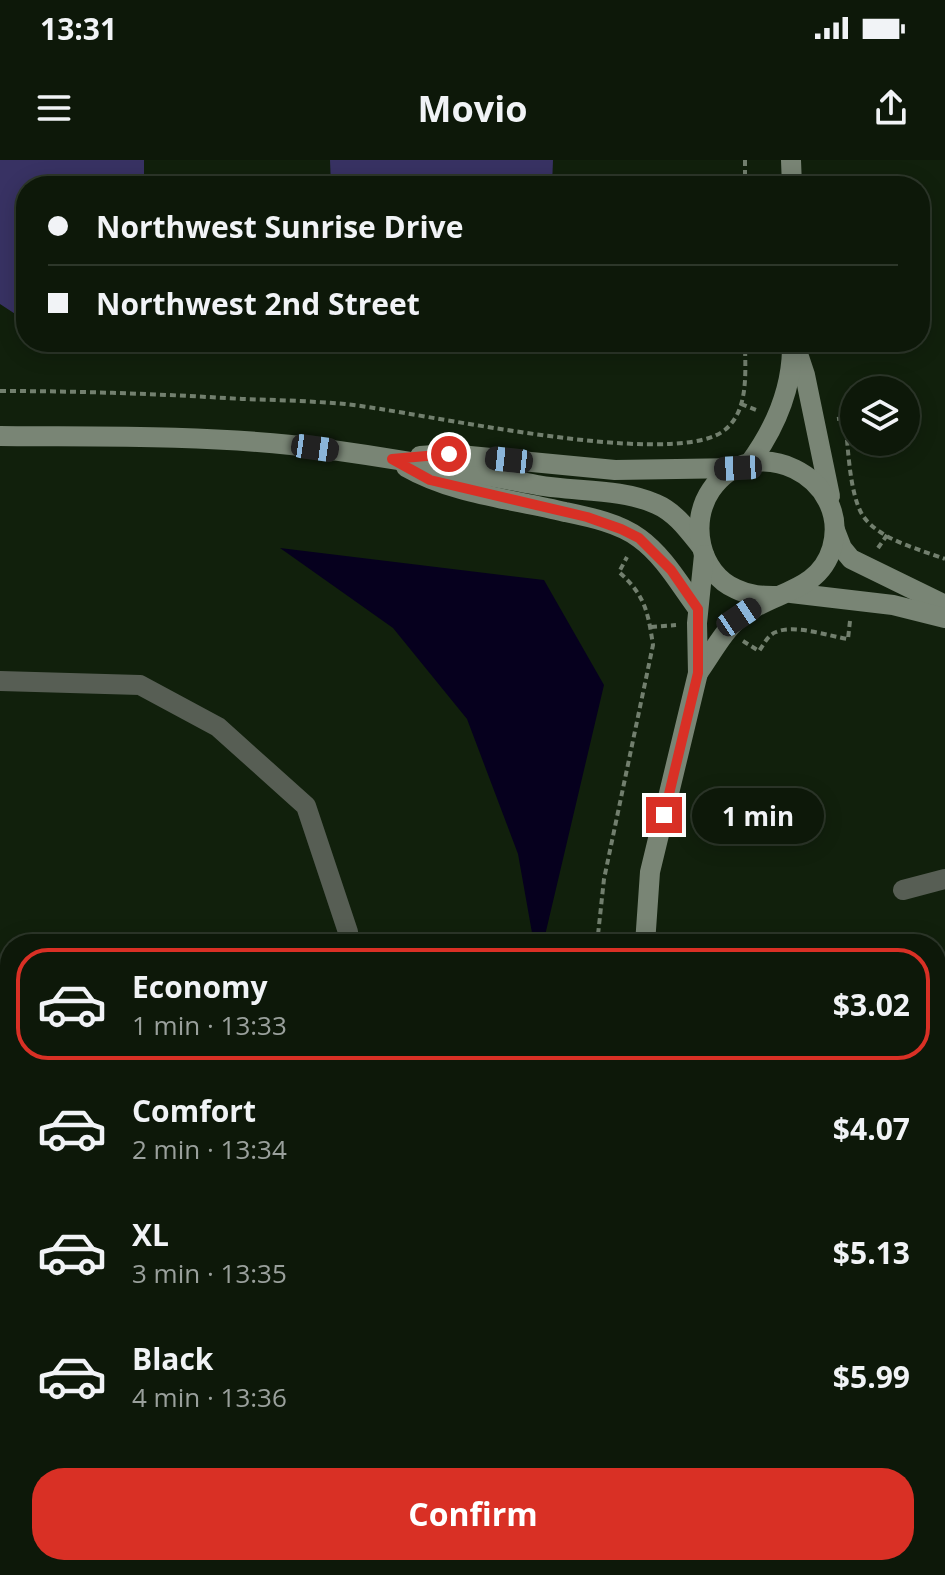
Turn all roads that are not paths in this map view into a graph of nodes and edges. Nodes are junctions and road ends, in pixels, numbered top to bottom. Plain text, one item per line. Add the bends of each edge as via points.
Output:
1 (792, 352) edge
2 (797, 352) edge
3 (0, 436) edge
4 (392, 459) junction
5 (744, 466) junction
6 (834, 523) junction
7 (702, 550) junction
8 (785, 594) junction
9 (945, 605) edge
10 (698, 609) junction
11 (945, 618) edge
12 (698, 673) junction
13 (0, 681) edge
14 (945, 879) edge
15 (903, 890) dead end
16 (348, 934) edge
17 (646, 934) edge

1 - 5 street via 788,389 765,441
2 - 6 street
3 - 4 street via 289,445
4 - 5 street via 449,454 615,470
4 - 7 street via 658,504
4 - 10 street via 430,480 621,529 656,554
5 - 6 street via 771,461 812,478 826,495
5 - 7 street via 711,489 702,510
6 - 8 street via 824,565 812,580
6 - 9 street via 851,559
7 - 8 street via 716,574 734,588 755,596
7 - 10 street
8 - 11 street via 893,605
8 - 12 street via 739,617
10 - 12 street
12 - 17 street via 650,872
13 - 16 street via 140,685 218,727 306,806
14 - 15 street

